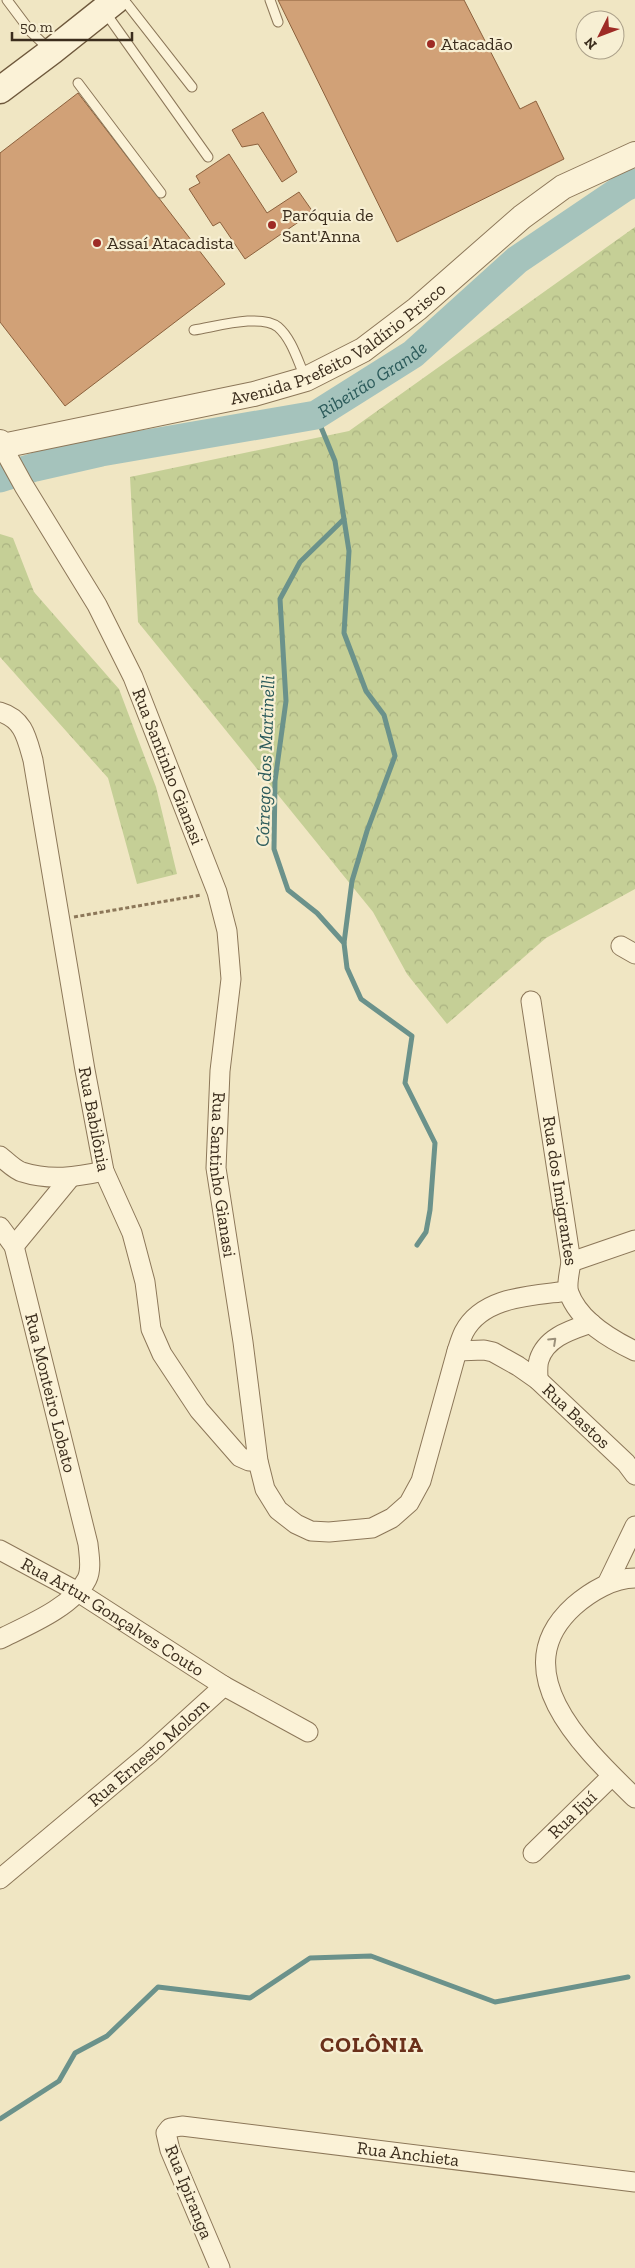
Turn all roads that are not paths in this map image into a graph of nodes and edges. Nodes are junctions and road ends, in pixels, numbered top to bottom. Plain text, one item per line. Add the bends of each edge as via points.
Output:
1 (7, 0) edge
2 (270, 0) edge
3 (115, 3) edge
4 (278, 22) dead end
5 (52, 51) junction
6 (78, 83) dead end
7 (192, 87) dead end
8 (0, 90) edge
9 (635, 154) edge
10 (208, 157) dead end
11 (161, 193) dead end
12 (194, 330) dead end
13 (306, 379) junction
14 (2, 448) edge
15 (0, 712) edge
16 (531, 1001) dead end
17 (0, 1156) edge
18 (104, 1171) junction
19 (70, 1178) junction
20 (5, 1236) edge
21 (635, 1240) edge
22 (571, 1262) junction
23 (568, 1291) junction
24 (591, 1323) junction
25 (457, 1351) junction
26 (635, 1351) edge
27 (538, 1380) junction
28 (258, 1461) junction
29 (635, 1475) edge
30 (635, 1526) edge
31 (0, 1550) edge
32 (635, 1578) edge
33 (607, 1584) junction
34 (78, 1592) junction
35 (0, 1639) edge
36 (224, 1686) junction
37 (308, 1732) dead end
38 (612, 1776) junction
39 (635, 1798) edge
40 (533, 1853) dead end
41 (0, 1879) edge
42 (182, 2126) joint
43 (635, 2182) edge
44 (220, 2268) edge

1 - 5 lane via 31,32
2 - 4 lane
3 - 5 main road
3 - 7 lane
3 - 10 lane
5 - 8 main road
6 - 11 lane
9 - 13 street, Avenida Prefeito Valdírio Prisco via 564,187 522,217 417,309 363,350
12 - 13 lane via 260,320 277,326 288,339
13 - 14 street, Avenida Prefeito Valdírio Prisco via 254,394
14 - 28 street, Rua Santinho Gianasi via 97,605 133,677 216,892 227,931 231,978 220,1071 216,1168
15 - 18 street, Rua Babilônia via 17,721 26,732
16 - 22 street, Rua dos Imigrantes
17 - 19 street via 21,1172
18 - 19 street
18 - 28 street, Rua Babilônia via 132,1233 145,1282 151,1329 162,1354 199,1410 232,1449 240,1457
19 - 20 street
20 - 34 street, Rua Monteiro Lobato via 88,1544 88,1578
21 - 22 street
22 - 23 street, Rua dos Imigrantes
23 - 24 street, Rua dos Imigrantes via 578,1310
23 - 25 street, Rua Santinho Gianasi via 514,1299 484,1310 464,1332
24 - 26 street, Rua dos Imigrantes
27 -> 24 street, Rua Bastos via 539,1360 546,1348 559,1335
25 - 27 street, Rua Bastos via 493,1352
25 - 28 street, Rua Santinho Gianasi via 421,1481 409,1503 392,1518 372,1528 350,1532 312,1531 278,1510 265,1489
27 - 29 street, Rua Bastos
30 - 33 street
31 - 34 street, Rua Artur Gonçalves Couto
32 - 33 street
33 - 38 street via 564,1615 552,1632 546,1667 553,1700 568,1724
34 - 35 street via 26,1627
34 - 36 street, Rua Artur Gonçalves Couto
36 - 37 street, Rua Ernesto Molom
36 - 41 street, Rua Ernesto Molom via 149,1754
38 - 39 street
38 - 40 street, Rua Ijuí
42 - 43 street, Rua Anchieta
42 - 44 street, Rua Ipiranga via 170,2128 166,2139

